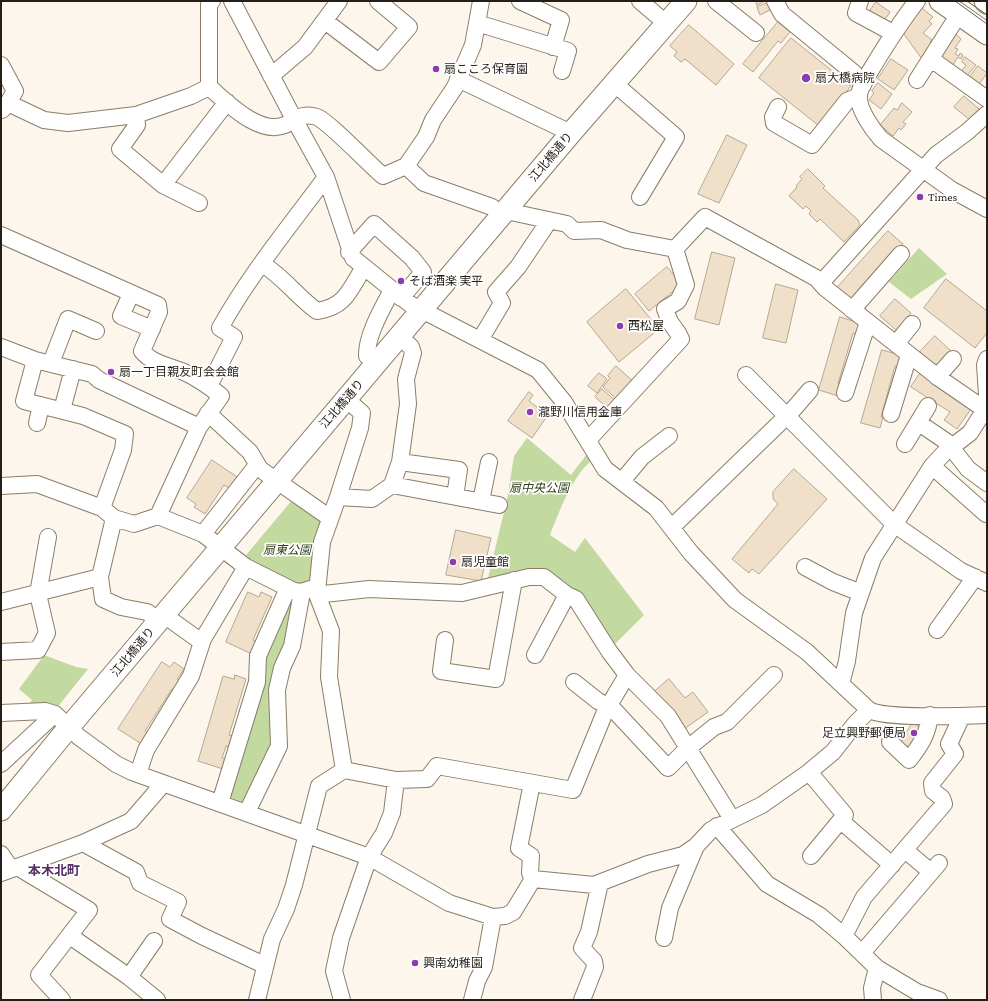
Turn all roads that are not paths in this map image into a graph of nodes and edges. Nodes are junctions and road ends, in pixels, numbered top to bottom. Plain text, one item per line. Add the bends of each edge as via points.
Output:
1 (212, 1) edge
2 (232, 1) edge
3 (339, 1) edge
4 (378, 1) edge
5 (481, 1) edge
6 (520, 1) edge
7 (640, 1) edge
8 (686, 1) edge
9 (716, 1) edge
10 (775, 1) edge
11 (860, 1) edge
12 (917, 1) edge
13 (940, 1) edge
14 (959, 14) junction
15 (325, 21) junction
16 (477, 23) junction
17 (667, 24) junction
18 (893, 33) junction
19 (756, 34) dead end
20 (987, 34) edge
21 (553, 46) junction
22 (931, 59) junction
23 (1, 65) edge
24 (562, 71) dead end
25 (271, 76) junction
26 (458, 79) junction
27 (917, 80) dead end
28 (615, 84) junction
29 (209, 87) junction
30 (861, 90) junction
31 (987, 100) edge
32 (227, 102) junction
33 (5, 107) edge
34 (778, 108) dead end
35 (987, 114) edge
36 (136, 115) junction
37 (294, 119) junction
38 (571, 133) junction
39 (406, 166) junction
40 (924, 169) junction
41 (326, 177) junction
42 (164, 185) junction
43 (640, 198) dead end
44 (199, 203) dead end
45 (499, 209) junction
46 (987, 209) edge
47 (549, 221) junction
48 (1, 235) edge
49 (675, 249) junction
50 (349, 252) junction
51 (901, 254) dead end
52 (262, 264) junction
53 (364, 267) junction
54 (821, 284) junction
55 (131, 294) junction
56 (397, 294) junction
57 (852, 310) junction
58 (422, 311) junction
59 (868, 322) junction
60 (912, 324) dead end
61 (152, 329) junction
62 (96, 331) dead end
63 (400, 337) junction
64 (480, 340) junction
65 (896, 344) junction
66 (1, 347) edge
67 (909, 355) junction
68 (367, 356) dead end
69 (953, 359) dead end
70 (987, 359) edge
71 (35, 360) junction
72 (51, 363) junction
73 (73, 370) junction
74 (746, 374) dead end
75 (937, 377) junction
76 (209, 386) junction
77 (810, 390) dead end
78 (845, 393) dead end
79 (346, 399) junction
80 (41, 404) junction
81 (986, 405) edge
82 (928, 406) dead end
83 (62, 410) junction
84 (208, 413) junction
85 (891, 414) dead end
86 (787, 417) junction
87 (37, 423) dead end
88 (919, 423) junction
89 (199, 427) junction
90 (669, 436) dead end
91 (588, 440) junction
92 (905, 444) dead end
93 (950, 448) junction
94 (400, 462) junction
95 (489, 462) dead end
96 (258, 464) junction
97 (932, 466) junction
98 (276, 481) junction
99 (622, 481) junction
100 (987, 483) edge
101 (392, 485) junction
102 (1, 486) edge
103 (455, 496) junction
104 (338, 497) junction
105 (481, 501) junction
106 (499, 505) dead end
107 (108, 513) junction
108 (986, 514) dead end
109 (158, 516) junction
110 (330, 518) junction
111 (894, 524) junction
112 (672, 527) junction
113 (203, 534) junction
114 (48, 537) dead end
115 (222, 548) junction
116 (246, 567) junction
117 (805, 567) dead end
118 (100, 577) junction
119 (514, 580) junction
120 (981, 580) edge
121 (302, 591) junction
122 (861, 593) junction
123 (38, 594) junction
124 (567, 595) junction
125 (1, 602) edge
126 (162, 618) junction
127 (937, 630) dead end
128 (203, 639) junction
129 (445, 640) dead end
130 (1, 652) edge
131 (535, 656) dead end
132 (627, 675) junction
133 (774, 675) dead end
134 (574, 682) dead end
135 (841, 684) junction
136 (608, 707) junction
137 (869, 710) junction
138 (1, 712) edge
139 (987, 715) edge
140 (930, 716) junction
141 (962, 716) junction
142 (62, 720) junction
143 (890, 742) dead end
144 (688, 748) junction
145 (1, 764) edge
146 (344, 770) junction
147 (809, 772) junction
148 (138, 774) junction
149 (396, 780) junction
150 (532, 783) junction
151 (162, 784) junction
152 (220, 803) junction
153 (1, 810) edge
154 (247, 812) junction
155 (732, 819) junction
156 (841, 821) junction
157 (717, 826) junction
158 (307, 833) junction
159 (83, 843) junction
160 (696, 846) junction
161 (905, 850) junction
162 (1, 854) edge
163 (811, 856) dead end
164 (369, 857) junction
165 (892, 865) junction
166 (10, 870) edge
167 (533, 879) junction
168 (600, 883) junction
169 (493, 917) junction
170 (70, 936) junction
171 (844, 936) junction
172 (664, 938) dead end
173 (154, 941) dead end
174 (862, 953) junction
175 (264, 965) junction
176 (877, 968) junction
177 (129, 977) junction
178 (62, 1000) edge
179 (157, 1000) edge
180 (257, 1000) edge
181 (342, 1000) edge
182 (472, 1000) edge
183 (582, 1000) edge
184 (873, 1000) edge
185 (939, 1000) edge

1 - 29 street via 209,4
2 - 25 street
3 - 15 street
4 - 15 street via 409,26 379,62
5 - 16 street
6 - 21 street via 561,20
7 - 17 street
8 - 17 main road, 江北橋通り
9 - 19 street
10 - 30 street via 782,14 854,73
11 - 18 street via 856,13
12 - 18 street
13 - 14 main road
14 - 20 main road
14 - 22 street
15 - 25 street via 305,47
16 - 21 street
16 - 26 street via 473,45
17 - 28 main road, 江北橋通り
18 - 30 street
21 - 24 street via 568,51
22 - 27 street
22 - 31 street
23 - 33 street via 15,91
25 - 37 street
26 - 38 street
26 - 39 street via 433,120 426,137
28 - 38 main road, 江北橋通り
28 - 43 street via 676,137
29 - 32 street
29 - 36 street
30 - 34 street via 848,101 812,145 774,122 773,116
30 - 40 street via 865,116 872,128 881,139
32 - 37 street via 246,118 266,126 285,125
32 - 42 street
33 - 36 street via 44,120 68,122
35 - 40 street via 936,155
36 - 42 street via 136,125 120,149
37 - 39 street via 308,116 323,120 383,176
37 - 41 street
38 - 45 main road, 江北橋通り
39 - 45 street via 424,183
40 - 46 street via 952,190
40 - 54 street
41 - 50 street
41 - 52 street
42 - 44 street
45 - 47 street
45 - 58 main road, 江北橋通り
47 - 49 street via 567,224 574,231 601,230 627,240
47 - 64 street via 518,267 496,292 502,303
48 - 55 street
49 - 54 street via 705,217 816,278
49 - 91 street via 686,285 678,301 665,309 681,339
50 - 53 street
50 - 56 street via 374,224 412,258 423,272
51 - 57 street
52 - 53 street via 274,271 305,303 317,311 343,301
52 - 76 street via 220,328 234,337
53 - 56 street
54 - 57 street
55 - 61 street via 158,305 159,312
55 - 61 street via 121,316
56 - 58 street
56 - 68 street via 377,322 367,348
57 - 59 street
58 - 63 main road, 江北橋通り
58 - 64 street
59 - 65 street
59 - 78 street
60 - 65 street
61 - 76 street via 142,351 146,357
62 - 72 street via 68,319
63 - 79 main road, 江北橋通り
63 - 94 street via 411,347 413,353 406,379 408,404
64 - 91 street via 538,370 564,402
65 - 67 street
66 - 71 street
67 - 75 street
67 - 85 street
69 - 75 street
70 - 81 street via 984,365
71 - 72 street
71 - 80 street via 24,401
72 - 73 street
73 - 83 street
73 - 89 street via 92,374 99,380
74 - 86 street
75 - 81 street
76 - 84 street via 221,396
77 - 86 street
79 - 98 main road, 江北橋通り
79 - 104 street via 362,413 360,428
80 - 83 street
80 - 87 street
81 - 93 street via 970,433
82 - 88 street
83 - 107 street via 125,434
84 - 89 street
84 - 96 street via 250,452
86 - 111 street
86 - 112 street
88 - 92 street
88 - 93 street via 947,442
89 - 109 street
90 - 99 street via 642,458
91 - 99 street via 605,469
93 - 97 street
93 - 100 street via 968,469
94 - 101 street
94 - 103 street via 459,470
95 - 105 street
96 - 98 street
96 - 113 street
97 - 108 street
97 - 111 street
98 - 110 street
98 - 115 main road, 江北橋通り
99 - 112 street via 656,508
101 - 103 street
101 - 104 street via 372,499
102 - 107 street via 37,484
103 - 105 street
104 - 110 street
105 - 106 street
107 - 109 street via 134,524
107 - 118 street
109 - 113 street
110 - 121 street
111 - 120 street via 961,571
111 - 122 street via 873,558
112 - 135 street via 695,558 736,600 806,652
113 - 115 street
114 - 123 street
115 - 116 street
115 - 126 main road, 江北橋通り
116 - 121 street
116 - 128 street
117 - 122 street
118 - 123 street
118 - 126 street via 102,600
119 - 121 street via 462,592 368,589 324,594
119 - 124 street via 544,577
119 - 129 street via 496,679 441,671
120 - 127 street
121 - 146 street via 318,598 331,631 329,677
121 - 152 street via 258,656 257,682
121 - 154 street via 292,646 282,668 277,690 279,746
122 - 135 street via 854,613
123 - 125 street
123 - 130 street via 47,633 38,650
124 - 131 street
124 - 132 street via 576,599
126 - 128 street via 196,638
126 - 142 main road, 江北橋通り
128 - 148 street via 191,676 146,750
132 - 136 street
132 - 144 street via 668,716
133 - 144 street via 727,722 714,727
134 - 136 street
135 - 137 street
136 - 144 street via 613,709 668,768
136 - 150 street via 574,790
137 - 140 street via 874,713
137 - 147 street via 833,752
138 - 142 street via 45,711
139 - 141 street
140 - 141 street
140 - 143 street via 928,729 921,744 909,760
141 - 161 street via 949,744 955,754 932,783 933,791 942,798 944,804
142 - 145 street
142 - 148 street via 79,737 116,764
142 - 153 main road, 江北橋通り
144 - 155 street
146 - 149 street
146 - 158 street via 318,786
147 - 155 street via 762,805
147 - 156 street via 845,816
148 - 151 street
149 - 150 street via 427,779 437,766
149 - 164 street via 392,813 384,833
150 - 167 street via 519,848 531,856 530,873
151 - 152 street
151 - 159 street via 131,821
152 - 154 street
154 - 158 street
155 - 157 street
156 - 163 street
156 - 165 street
157 - 160 street
157 - 171 street via 767,884 819,915
158 - 164 street
158 - 175 street via 294,885
159 - 166 street
159 - 175 street via 136,872 140,884 178,902 170,919
160 - 168 street via 683,855 648,864
160 - 172 street via 670,908
161 - 165 street
161 - 174 street via 935,868
162 - 166 street
164 - 169 street via 449,903
164 - 181 street via 341,938 334,971
165 - 171 street via 864,897
166 - 170 street via 89,910
167 - 168 street via 594,885
167 - 169 street via 514,912
168 - 183 street via 589,932 582,948 594,961 595,967
169 - 182 street via 484,967
170 - 177 street
170 - 178 street via 38,975
171 - 174 street
173 - 177 street
174 - 176 street
175 - 180 street
176 - 184 street via 872,988
176 - 185 street via 917,992
177 - 179 street

